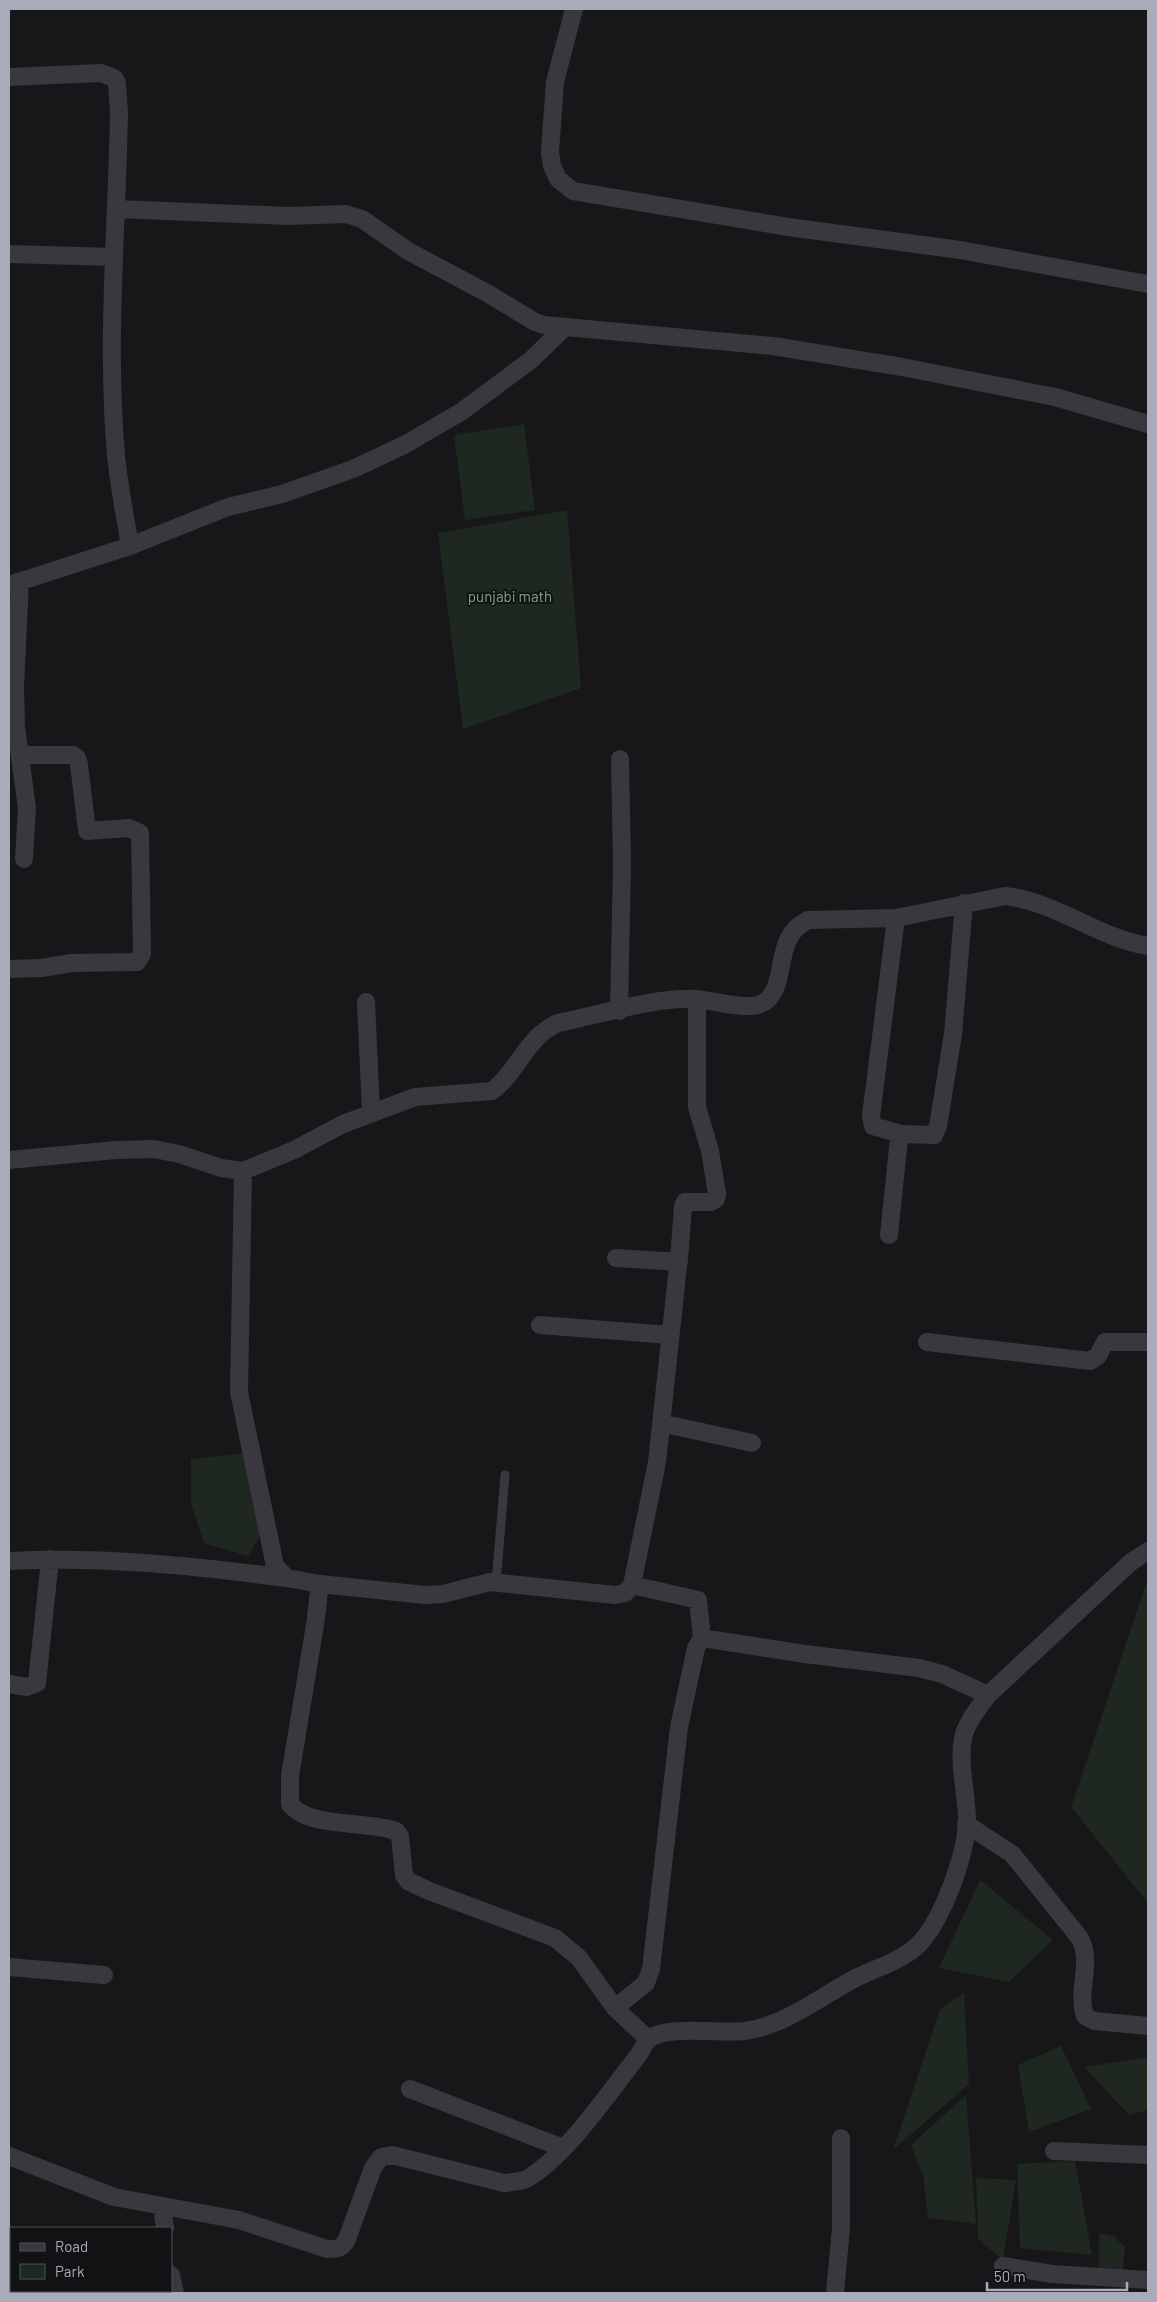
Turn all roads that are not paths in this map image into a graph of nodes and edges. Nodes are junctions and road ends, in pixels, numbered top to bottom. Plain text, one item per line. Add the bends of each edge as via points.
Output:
1 (574, 9) edge
2 (9, 77) edge
3 (117, 209) junction
4 (9, 254) edge
5 (113, 257) junction
6 (1148, 284) edge
7 (565, 327) junction
8 (1148, 424) edge
9 (130, 546) junction
10 (14, 583) edge
11 (20, 755) junction
12 (620, 759) dead end
13 (24, 859) dead end
14 (964, 903) junction
15 (896, 918) junction
16 (1148, 946) edge
17 (9, 969) edge
18 (697, 999) junction
19 (366, 1002) dead end
20 (619, 1011) junction
21 (371, 1112) junction
22 (901, 1134) junction
23 (9, 1160) edge
24 (243, 1171) junction
25 (889, 1235) dead end
26 (616, 1258) dead end
27 (679, 1262) junction
28 (540, 1325) dead end
29 (670, 1335) junction
30 (928, 1342) dead end
31 (1148, 1342) edge
32 (661, 1423) junction
33 (752, 1443) dead end
34 (505, 1475) dead end
35 (1148, 1551) edge
36 (50, 1559) junction
37 (9, 1561) edge
38 (287, 1578) junction
39 (496, 1583) junction
40 (320, 1584) junction
41 (632, 1585) junction
42 (702, 1638) junction
43 (9, 1684) edge
44 (988, 1695) junction
45 (966, 1824) junction
46 (9, 1967) edge
47 (104, 1975) dead end
48 (615, 2008) junction
49 (1148, 2026) edge
50 (648, 2039) junction
51 (410, 2089) dead end
52 (841, 2138) dead end
53 (563, 2148) junction
54 (1054, 2151) dead end
55 (9, 2156) edge
56 (1148, 2156) edge
57 (162, 2206) junction
58 (165, 2227) edge
59 (1004, 2266) dead end
60 (172, 2280) edge
61 (1148, 2280) edge
62 (175, 2293) edge
63 (835, 2293) edge

1 - 6 street via 555,82 550,152 558,179 573,190 788,227 960,250
2 - 3 street via 101,73 114,78 119,113
3 - 5 street
3 - 7 street via 288,216 346,214 362,219 408,251 535,322
4 - 5 street
5 - 9 street via 116,450
7 - 8 street via 773,346 902,367 1055,397
7 - 9 street via 531,360 461,412 404,445 353,469 282,494 228,507
9 - 10 street
10 - 11 street via 16,727
11 - 13 street via 27,808
11 - 17 street via 73,755 77,758 88,831 129,828 140,833 142,954 137,962 72,963
12 - 20 street
14 - 15 street
14 - 16 street via 990,897 1020,897 1058,910 1126,942
14 - 22 street via 949,1069 938,1126 934,1135
15 - 18 street via 808,920 796,926 789,936 773,991 766,1001 755,1006
15 - 22 street via 871,1116 873,1126
18 - 20 street via 672,999
18 - 27 street via 697,1106 712,1160 717,1194 711,1202 685,1202
19 - 21 street
20 - 21 street via 546,1028 502,1084 492,1091 415,1097
21 - 24 street
22 - 25 street
23 - 24 street via 154,1149
24 - 38 street via 239,1392 275,1566
26 - 27 street
27 - 29 street
28 - 29 street
29 - 32 street
30 - 31 street via 1090,1361 1098,1356 1105,1342
32 - 33 street
32 - 41 street via 657,1462
34 - 39 lane
35 - 44 street via 1131,1562
36 - 37 street
36 - 38 street via 221,1569
36 - 43 street via 36,1684 33,1687
38 - 40 street
39 - 40 street via 425,1595
39 - 41 street via 615,1595 625,1593
40 - 48 street via 290,1776 290,1804 301,1813 316,1818 396,1831 400,1836 404,1874 408,1881 555,1938 579,1958
41 - 42 street via 698,1600
42 - 44 street via 919,1668 942,1674
42 - 48 street via 696,1648 679,1727 651,1969 646,1983
44 - 45 street via 965,1732
45 - 49 street via 1012,1854 1080,1937 1087,1956 1082,1997 1085,2016 1094,2021
45 - 50 street via 955,1874 932,1928 904,1955 771,2025 744,2031 664,2032
46 - 47 street
48 - 50 street
50 - 53 street
51 - 53 street
52 - 63 street via 841,2228
53 - 57 street via 533,2176 504,2184 392,2155 380,2157 344,2246 337,2249 327,2249 239,2220
54 - 56 street
55 - 57 street via 114,2197
57 - 58 street
59 - 61 street via 1052,2274
60 - 62 street

